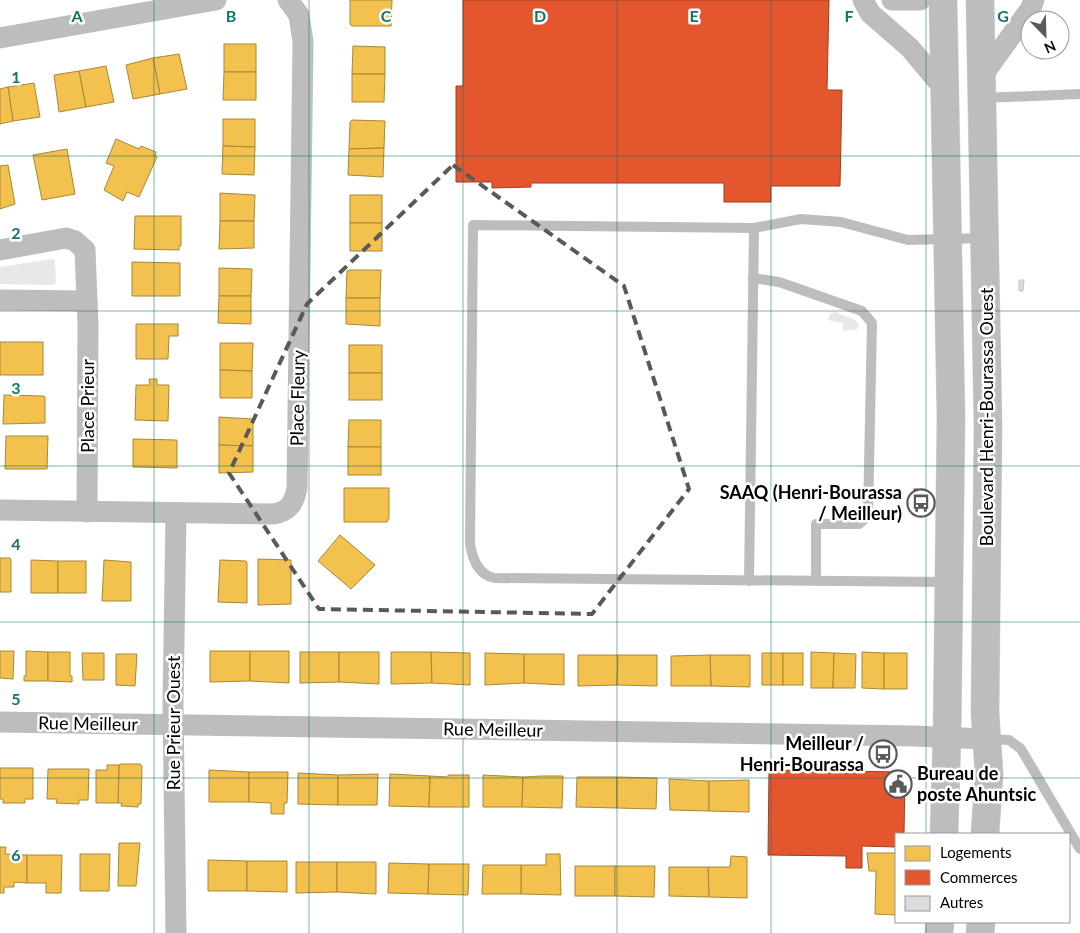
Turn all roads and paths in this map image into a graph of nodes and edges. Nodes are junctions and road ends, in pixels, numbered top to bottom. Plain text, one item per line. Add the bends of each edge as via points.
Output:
1 (216, 0) edge
2 (288, 0) edge
3 (863, 0) edge
4 (892, 0) edge
5 (920, 0) edge
6 (943, 0) edge
7 (980, 0) edge
8 (1034, 0) edge
9 (0, 38) edge
10 (983, 86) junction
11 (945, 90) junction
12 (1080, 94) edge
13 (754, 228) junction
14 (986, 238) junction
15 (947, 240) junction
16 (0, 250) edge
17 (753, 278) junction
18 (0, 300) edge
19 (88, 301) junction
20 (0, 510) edge
21 (87, 512) junction
22 (176, 513) junction
23 (749, 581) junction
24 (816, 581) junction
25 (948, 582) junction
26 (0, 722) edge
27 (173, 725) junction
28 (948, 737) junction
29 (986, 739) junction
30 (944, 833) edge
31 (986, 833) edge
32 (1080, 849) edge
33 (176, 933) edge

1 - 9 street
2 - 22 street, Place Fleury via 300,15 303,42 296,494 289,508 276,514
3 - 11 street via 870,13 910,48
4 - 5 street
6 - 11 main road, Boulevard Henri-Bourassa Ouest
7 - 10 main road, Boulevard Henri-Bourassa Ouest
8 - 10 street
10 - 12 lane
10 - 14 main road, Boulevard Henri-Bourassa Ouest
11 - 15 main road, Boulevard Henri-Bourassa Ouest
13 - 15 lane via 801,219 825,220 908,240
13 - 17 lane
13 - 23 lane via 473,225 470,532 471,553 477,567 494,578
14 - 15 lane
14 - 29 main road, Boulevard Henri-Bourassa Ouest
15 - 25 main road, Boulevard Henri-Bourassa Ouest via 951,409
16 - 19 street, Place Prieur via 60,239 75,240 86,255
17 - 23 lane
17 - 24 lane via 779,282 862,310 872,322 868,516 859,524 816,524
18 - 19 street
19 - 21 street, Place Prieur
20 - 21 street, Place Fleury
21 - 22 street, Place Fleury
22 - 27 street, Rue Prieur Ouest
23 - 24 lane
24 - 25 lane
25 - 28 main road, Boulevard Henri-Bourassa Ouest
26 - 27 street, Rue Meilleur
27 - 28 street, Rue Meilleur
27 - 33 street, Rue Prieur Ouest
28 - 29 street, Rue Meilleur
28 - 30 main road, Boulevard Henri-Bourassa Ouest
29 - 31 main road, Boulevard Henri-Bourassa Ouest
29 - 32 lane via 1009,740 1021,749

